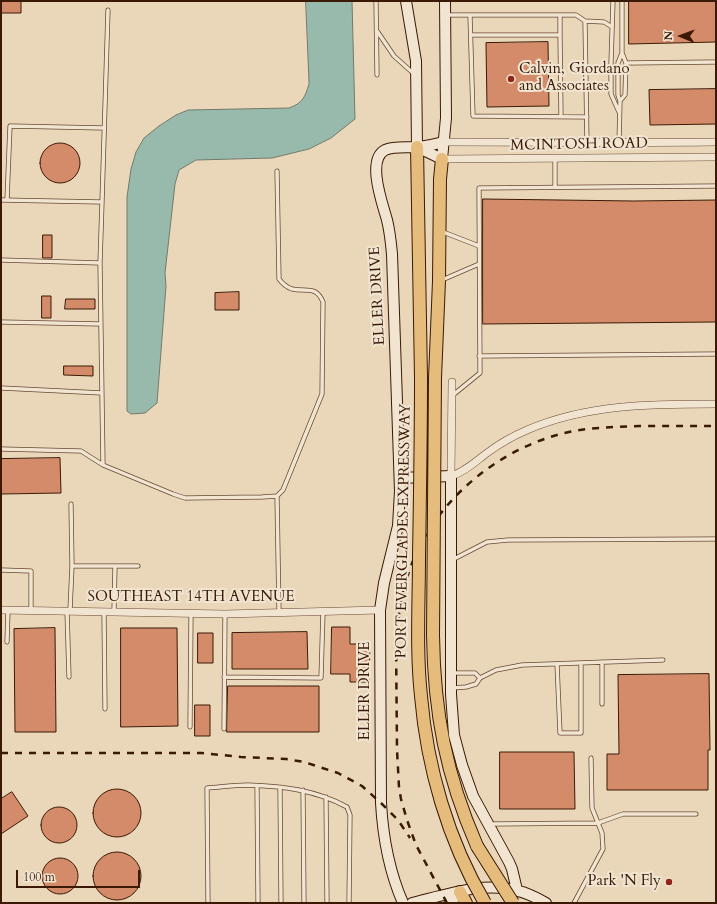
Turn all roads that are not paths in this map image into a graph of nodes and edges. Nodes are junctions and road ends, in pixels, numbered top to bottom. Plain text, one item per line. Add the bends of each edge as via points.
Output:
1 (376, 1) edge
2 (443, 1) edge
3 (613, 1) edge
4 (622, 1) edge
5 (405, 2) edge
6 (108, 10) dead end
7 (445, 15) junction
8 (560, 15) junction
9 (470, 16) junction
10 (585, 21) junction
11 (612, 27) junction
12 (376, 30) junction
13 (471, 34) junction
14 (560, 35) junction
15 (622, 53) junction
16 (716, 62) edge
17 (626, 63) junction
18 (377, 75) dead end
19 (416, 75) junction
20 (620, 102) junction
21 (620, 114) junction
22 (560, 117) junction
23 (587, 117) junction
24 (104, 128) junction
25 (444, 142) junction
26 (716, 142) edge
27 (587, 143) junction
28 (619, 143) junction
29 (417, 147) junction
30 (716, 157) edge
31 (442, 159) junction
32 (555, 159) junction
33 (277, 172) dead end
34 (716, 186) edge
35 (555, 187) junction
36 (1, 200) edge
37 (7, 200) junction
38 (102, 202) junction
39 (440, 230) junction
40 (479, 246) junction
41 (1, 260) edge
42 (100, 264) junction
43 (479, 264) junction
44 (439, 281) junction
45 (1, 322) edge
46 (101, 324) junction
47 (716, 354) edge
48 (480, 356) junction
49 (452, 382) dead end
50 (1, 388) edge
51 (102, 393) junction
52 (452, 396) junction
53 (716, 404) edge
54 (1, 449) edge
55 (103, 465) junction
56 (451, 476) junction
57 (400, 478) junction
58 (277, 496) junction
59 (71, 504) dead end
60 (716, 539) edge
61 (451, 561) junction
62 (72, 566) junction
63 (115, 566) junction
64 (138, 566) dead end
65 (1, 570) edge
66 (4, 610) edge
67 (31, 610) junction
68 (69, 610) junction
69 (380, 610) junction
70 (104, 611) junction
71 (114, 611) junction
72 (323, 611) junction
73 (279, 612) junction
74 (191, 614) junction
75 (225, 614) junction
76 (7, 642) dead end
77 (663, 660) dead end
78 (602, 662) junction
79 (581, 663) junction
80 (557, 664) junction
81 (451, 673) junction
82 (69, 677) dead end
83 (224, 677) junction
84 (480, 678) junction
85 (451, 688) junction
86 (602, 704) dead end
87 (105, 709) dead end
88 (190, 727) dead end
89 (224, 729) dead end
90 (591, 758) dead end
91 (257, 786) junction
92 (280, 787) junction
93 (303, 790) junction
94 (326, 797) junction
95 (696, 814) dead end
96 (598, 823) junction
97 (488, 824) junction
98 (477, 846) junction
99 (517, 890) junction
100 (460, 892) junction
101 (208, 903) edge
102 (258, 903) edge
103 (281, 903) edge
104 (304, 903) edge
105 (327, 903) edge
106 (349, 903) edge
107 (403, 903) edge
108 (412, 903) edge
109 (450, 903) edge
110 (466, 903) edge
111 (485, 903) edge
112 (504, 903) edge
113 (513, 903) edge
114 (546, 903) edge
115 (574, 903) edge

1 - 12 lane
2 - 7 street
3 - 11 lane
4 - 15 lane
5 - 19 street via 414,48
6 - 24 lane
7 - 9 lane
7 - 25 street
8 - 9 lane
8 - 10 lane via 576,15
8 - 14 lane
9 - 13 lane
10 - 11 lane via 604,22
10 - 23 lane
11 - 21 lane via 611,94
12 - 18 lane
12 - 19 lane via 394,56
13 - 14 lane
13 - 22 lane via 473,116
14 - 22 lane
15 - 17 lane
15 - 20 lane via 618,63
16 - 17 lane
17 - 20 lane via 625,95
19 - 29 street
20 - 21 lane
21 - 28 lane
22 - 23 lane
23 - 27 lane
24 - 37 lane via 10,126
24 - 38 lane
25 - 27 street, MCINTOSH ROAD
25 - 29 street, ELLER DRIVE
25 - 31 street
26 - 28 street, MCINTOSH ROAD
27 - 28 street, MCINTOSH ROAD
29 - 31 street, ELLER DRIVE
29 - 57 street, ELLER DRIVE via 386,150 379,157 376,167 392,254
29 - 111 highway, PORT EVERGLADES EXPRESSWAY, bridge via 421,378 418,637 423,718 445,813
30 - 32 street, MCINTOSH ROAD
31 - 32 street, MCINTOSH ROAD
31 - 39 highway, PORT EVERGLADES EXPRESSWAY
32 - 35 lane
33 - 58 lane via 279,278 284,285 292,289 314,291 323,302 322,394 283,490
34 - 35 lane
35 - 40 lane via 479,188
36 - 37 lane
37 - 38 lane
38 - 42 lane
39 - 40 lane
39 - 44 highway, PORT EVERGLADES EXPRESSWAY
40 - 43 lane
41 - 42 lane
42 - 46 lane
43 - 44 lane
43 - 48 lane
44 - 98 highway, PORT EVERGLADES EXPRESSWAY, bridge via 435,378 435,685 448,764 463,813
45 - 46 lane
46 - 51 lane
47 - 48 lane
48 - 52 lane via 480,372
49 - 52 street
50 - 51 lane
51 - 55 lane
52 - 56 street
53 - 56 street via 633,405 568,416 514,436 488,451 463,471
54 - 55 lane via 81,451
55 - 58 lane via 185,498
56 - 57 street
56 - 61 street
57 - 69 street, ELLER DRIVE via 398,526
58 - 73 lane
59 - 62 lane
60 - 61 lane via 508,540 487,542
61 - 81 street
62 - 63 lane
62 - 68 lane
63 - 64 lane
63 - 71 lane
65 - 67 lane via 31,571
66 - 67 street, SOUTHEAST 14TH AVENUE
66 - 76 lane
67 - 68 street, SOUTHEAST 14TH AVENUE
68 - 70 street, SOUTHEAST 14TH AVENUE
68 - 82 lane
69 - 72 street, SOUTHEAST 14TH AVENUE
69 - 107 street, ELLER DRIVE via 382,823 390,865
70 - 71 street, SOUTHEAST 14TH AVENUE
70 - 87 lane
71 - 74 street, SOUTHEAST 14TH AVENUE
72 - 73 street, SOUTHEAST 14TH AVENUE
72 - 83 lane via 321,678
73 - 75 street, SOUTHEAST 14TH AVENUE
74 - 75 street, SOUTHEAST 14TH AVENUE
74 - 88 lane
75 - 83 lane
77 - 78 lane
78 - 79 lane
78 - 86 lane
79 - 80 lane
79 - 80 lane via 581,733 560,733
80 - 84 lane via 522,665 496,670
81 - 84 lane via 475,673
81 - 85 street
83 - 89 lane
84 - 85 lane via 476,684
85 - 97 street via 452,720 457,749 473,796
90 - 96 lane via 592,808
91 - 92 lane
91 - 101 lane via 207,788
91 - 102 lane
92 - 93 lane
92 - 103 lane
93 - 94 lane
93 - 104 lane
94 - 105 lane
94 - 106 lane via 347,806 348,810
95 - 96 lane via 623,814
96 - 97 lane
96 - 115 lane via 602,833 603,849
97 - 99 street via 512,869
98 - 112 highway, PORT EVERGLADES EXPRESSWAY, bridge
98 - 113 highway, bridge
99 - 100 street via 488,888
99 - 114 street
100 - 108 street
100 - 109 street
100 - 110 highway

